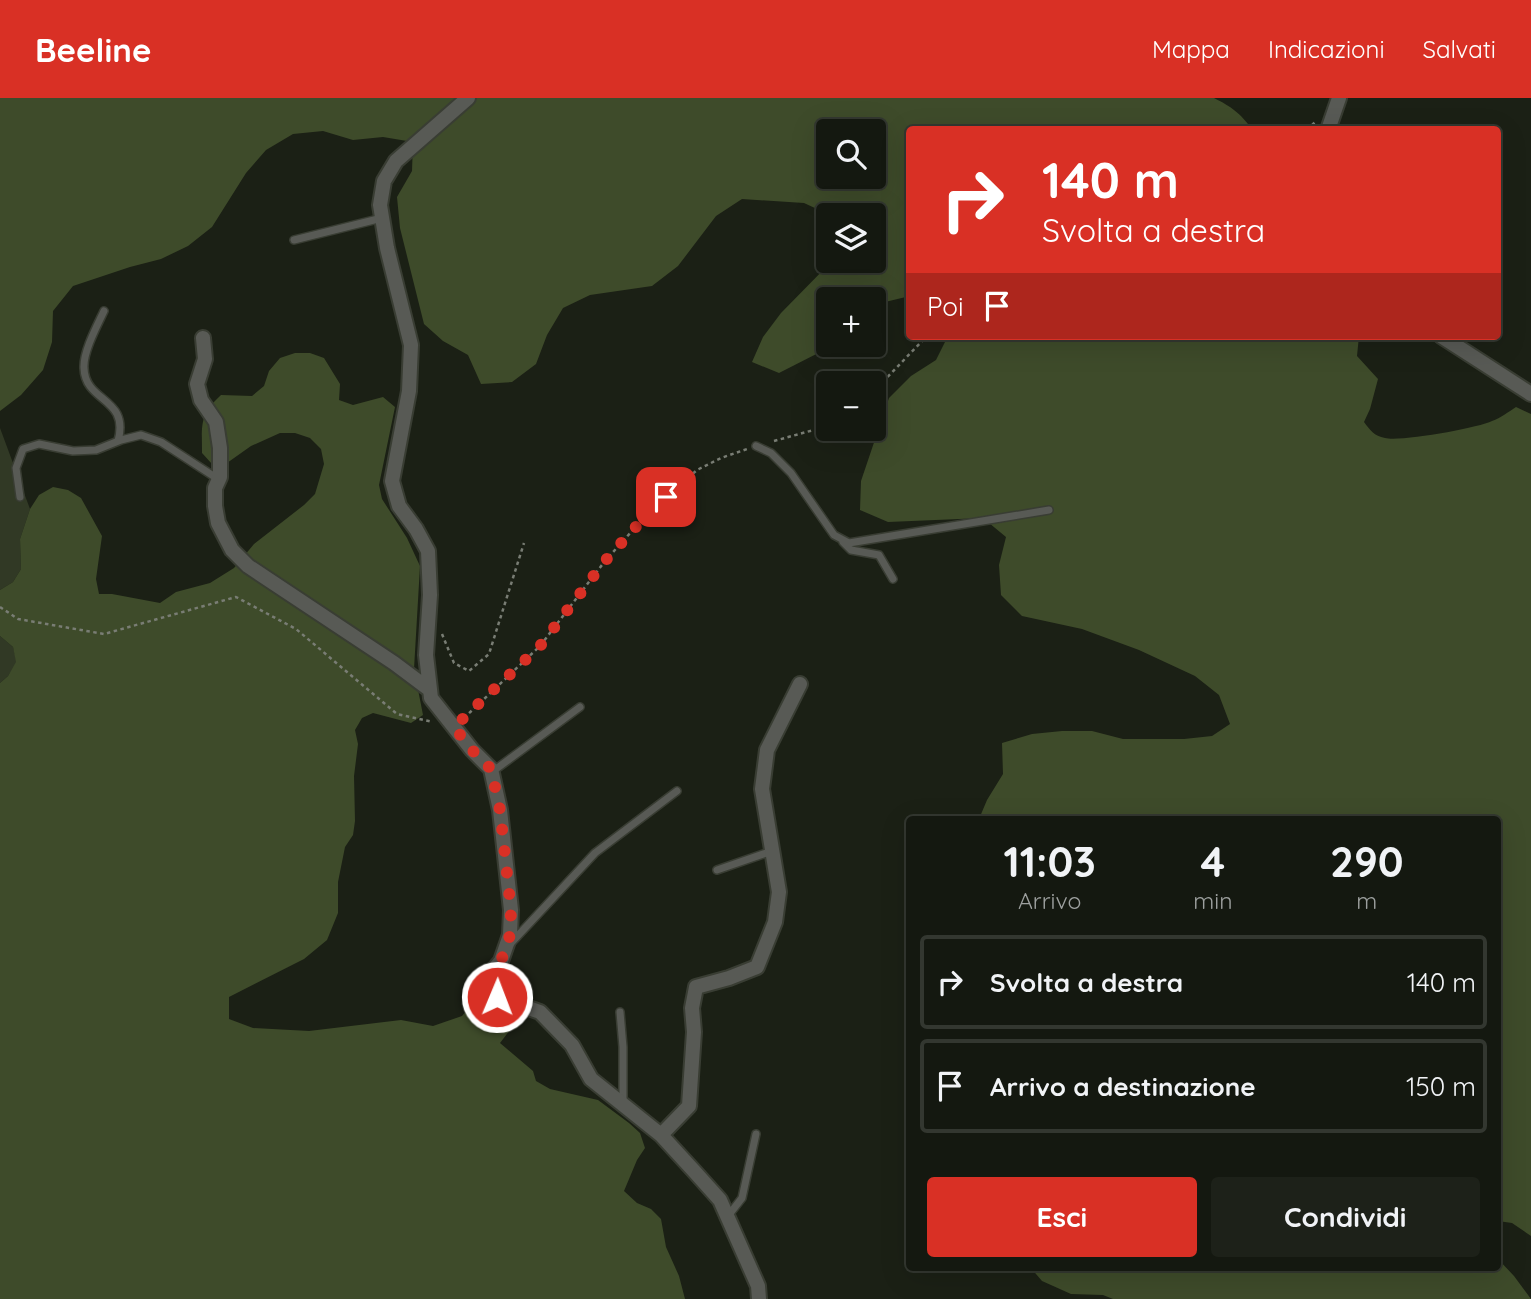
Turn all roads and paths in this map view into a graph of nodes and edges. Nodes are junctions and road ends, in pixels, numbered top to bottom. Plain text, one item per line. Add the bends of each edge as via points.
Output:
1 (468, 98) edge
2 (1339, 98) edge
3 (1329, 126) edge
4 (382, 218) junction
5 (293, 240) dead end
6 (104, 311) dead end
7 (203, 338) dead end
8 (923, 340) edge
9 (1447, 340) edge
10 (886, 379) edge
11 (1531, 394) edge
12 (816, 429) edge
13 (118, 441) junction
14 (756, 446) junction
15 (219, 480) junction
16 (20, 496) dead end
17 (1049, 510) dead end
18 (841, 539) junction
19 (524, 542) dead end
20 (893, 579) dead end
21 (429, 606) junction
22 (0, 607) edge
23 (800, 684) dead end
24 (430, 690) junction
25 (580, 707) dead end
26 (454, 727) junction
27 (492, 773) junction
28 (677, 791) dead end
29 (772, 851) junction
30 (717, 870) dead end
31 (506, 949) junction
32 (620, 1012) dead end
33 (623, 1105) junction
34 (756, 1134) dead end
35 (661, 1135) junction
36 (728, 1217) junction
37 (760, 1299) edge

1 - 4 street via 396,161 384,181
2 - 3 street
4 - 5 lane
4 - 21 street via 411,345 409,391 392,481 399,506 428,551
6 - 13 lane via 83,367 88,383 120,419
7 - 15 street via 205,359 197,384 201,400 216,422
8 - 10 path
9 - 11 street
12 - 14 path
13 - 15 lane via 141,435 161,442
13 - 16 lane via 96,450 73,452 39,444 23,449 16,468
14 - 18 lane via 771,453 791,473
14 - 26 path via 697,470 651,510 540,646
15 - 24 street via 215,488 218,523 232,550 248,566
17 - 18 lane via 849,543
18 - 20 lane via 851,550 879,555
19 - 21 path via 489,654 469,671 454,663
21 - 24 street via 426,655
22 - 26 path via 18,619 104,634 236,597 296,629 397,714
23 - 29 street via 766,750 762,789
24 - 26 street via 431,698
25 - 27 lane
26 - 27 street
27 - 31 street via 511,910
28 - 31 lane via 595,853
29 - 30 lane
29 - 35 street via 779,892 766,946 757,967 696,987 689,1105
31 - 33 street via 492,979 497,997 540,1012 572,1045 591,1079
32 - 33 lane
33 - 35 street
34 - 36 lane via 742,1198
35 - 36 street via 720,1200
36 - 37 street

